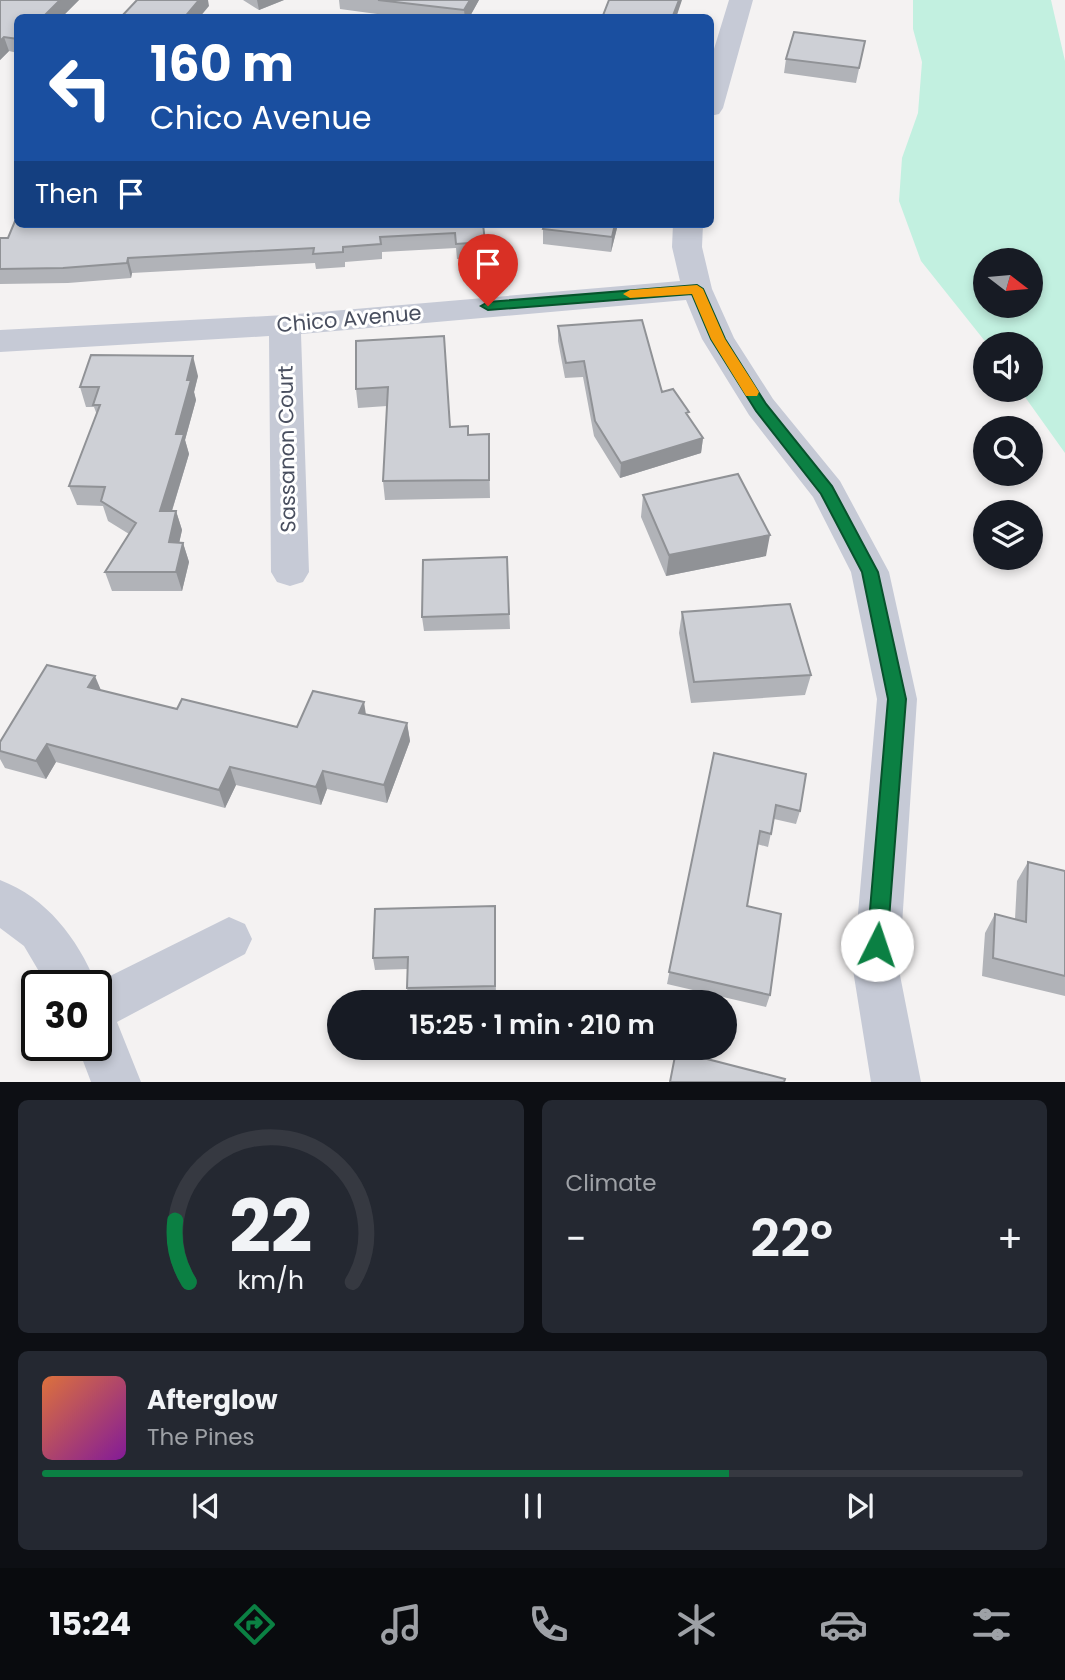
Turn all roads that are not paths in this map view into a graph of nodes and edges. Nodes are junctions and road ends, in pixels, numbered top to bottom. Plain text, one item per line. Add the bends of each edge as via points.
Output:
1 (741, 0) edge
2 (714, 87) edge
3 (688, 228) edge
4 (697, 289) junction
5 (285, 325) junction
6 (0, 341) edge
7 (290, 572) dead end
8 (0, 901) edge
9 (229, 939) dead end
10 (64, 970) edge
11 (112, 1000) edge
12 (108, 1061) edge
13 (116, 1082) edge
14 (896, 1082) edge

1 - 2 street
3 - 4 street via 687,247
4 - 5 street, Chico Avenue
4 - 14 street via 718,339 761,407 827,490 870,572 897,699 876,970
5 - 6 street, Chico Avenue
5 - 7 street, Sassanon Court
8 - 10 street via 40,931
9 - 11 street
12 - 13 street

